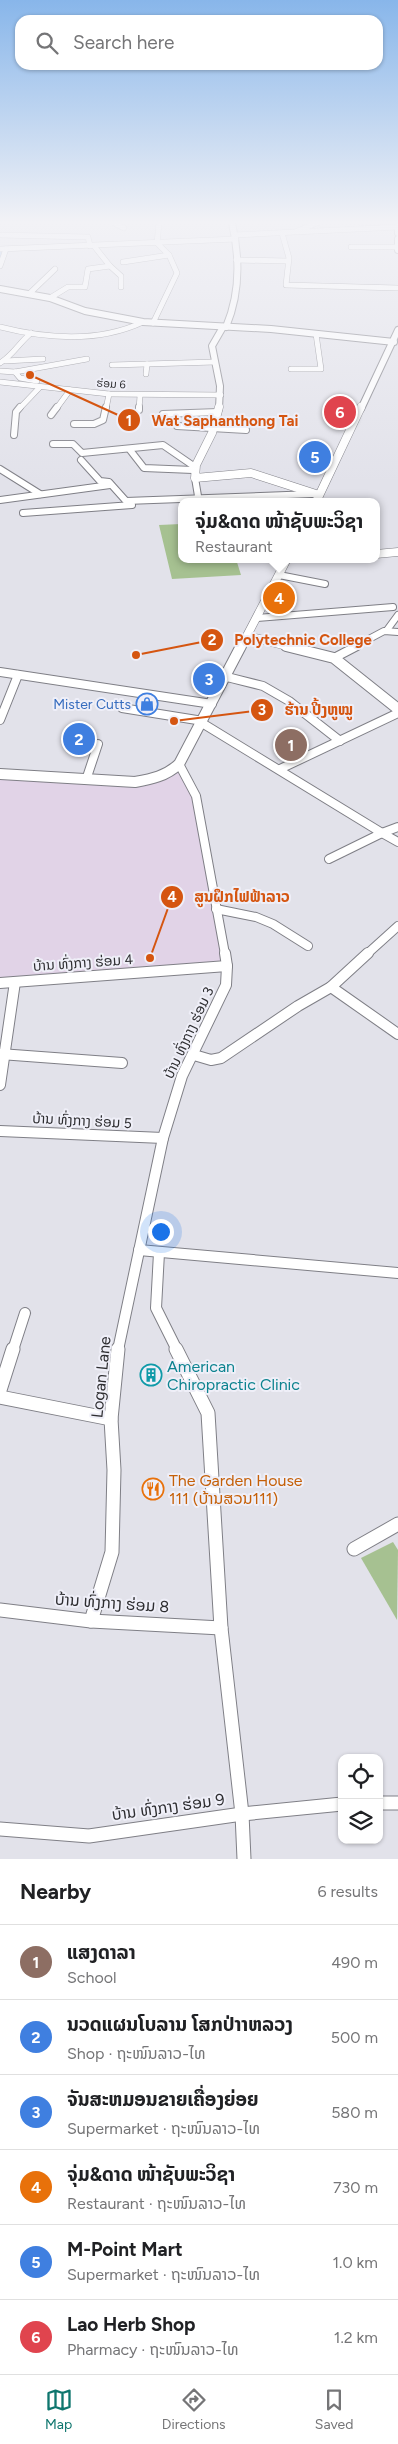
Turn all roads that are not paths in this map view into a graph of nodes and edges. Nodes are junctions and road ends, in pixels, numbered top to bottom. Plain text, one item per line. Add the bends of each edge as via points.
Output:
1 (82, 310) edge
2 (160, 310) edge
3 (233, 310) edge
4 (143, 322) junction
5 (153, 323) junction
6 (0, 327) edge
7 (224, 327) junction
8 (398, 330) edge
9 (31, 333) junction
10 (316, 334) junction
11 (63, 337) junction
12 (394, 342) junction
13 (59, 345) dead end
14 (43, 358) dead end
15 (87, 360) dead end
16 (2, 362) edge
17 (216, 362) junction
18 (148, 364) junction
19 (112, 365) dead end
20 (291, 369) dead end
21 (0, 371) edge
22 (16, 372) junction
23 (146, 374) dead end
24 (37, 380) dead end
25 (0, 382) edge
26 (40, 388) junction
27 (70, 390) junction
28 (109, 394) junction
29 (221, 395) junction
30 (140, 396) junction
31 (139, 410) dead end
32 (218, 412) junction
33 (163, 414) dead end
34 (51, 416) dead end
35 (74, 424) dead end
36 (177, 426) dead end
37 (214, 429) junction
38 (246, 430) dead end
39 (14, 435) dead end
40 (154, 437) dead end
41 (53, 444) dead end
42 (163, 444) junction
43 (130, 450) junction
44 (81, 460) dead end
45 (0, 469) edge
46 (194, 472) junction
47 (112, 485) junction
48 (40, 494) junction
49 (316, 497) edge
50 (199, 498) edge
51 (277, 498) edge
52 (0, 500) edge
53 (178, 500) edge
54 (178, 502) edge
55 (23, 513) dead end
56 (398, 552) edge
57 (380, 554) edge
58 (285, 563) edge
59 (279, 575) junction
60 (325, 584) dead end
61 (392, 607) dead end
62 (398, 616) edge
63 (256, 618) junction
64 (388, 630) junction
65 (398, 632) edge
66 (248, 636) junction
67 (334, 658) junction
68 (0, 672) edge
69 (18, 675) junction
70 (226, 677) junction
71 (212, 704) junction
72 (122, 708) dead end
73 (398, 708) edge
74 (398, 713) edge
75 (0, 720) edge
76 (203, 722) junction
77 (340, 741) junction
78 (98, 744) dead end
79 (179, 764) junction
80 (280, 769) junction
81 (0, 774) edge
82 (86, 780) junction
83 (398, 827) edge
84 (382, 833) junction
85 (398, 842) edge
86 (329, 859) dead end
87 (216, 910) junction
88 (398, 926) edge
89 (308, 946) dead end
90 (228, 966) junction
91 (15, 982) junction
92 (0, 983) edge
93 (331, 987) junction
94 (398, 1034) edge
95 (2, 1054) edge
96 (194, 1055) junction
97 (122, 1063) dead end
98 (0, 1085) edge
99 (0, 1131) edge
100 (163, 1138) junction
101 (139, 1250) junction
102 (159, 1253) junction
103 (398, 1273) edge
104 (25, 1313) dead end
105 (0, 1390) edge
106 (0, 1397) edge
107 (111, 1419) junction
108 (398, 1524) edge
109 (354, 1549) dead end
110 (0, 1610) edge
111 (91, 1621) junction
112 (221, 1628) junction
113 (383, 1803) edge
114 (398, 1803) edge
115 (338, 1804) edge
116 (242, 1814) junction
117 (0, 1829) edge
118 (244, 1859) edge

1 - 4 street
2 - 5 street
3 - 7 street
4 - 5 street
4 - 11 street via 116,333
5 - 7 street
6 - 9 street
7 - 10 street
7 - 17 street via 213,341
8 - 12 street
9 - 11 street
9 - 16 street via 16,346 12,356
10 - 12 street
10 - 20 street via 320,369
11 - 13 street
12 - 49 street
14 - 16 street
15 - 22 street via 56,362
17 - 18 street
17 - 29 street
18 - 19 street
18 - 23 street
21 - 22 street
22 - 24 street via 20,378
25 - 26 street, ຮ່ອມ 6
26 - 27 street, ຮ່ອມ 6
26 - 39 street via 16,412
27 - 28 street, ຮ່ອມ 6
27 - 34 street
28 - 30 street, ຮ່ອມ 6
28 - 35 street via 103,420 94,424
29 - 30 street, ຮ່ອມ 6
29 - 32 street
30 - 31 street
32 - 33 street
32 - 37 street
36 - 37 street
37 - 38 street
37 - 46 street
40 - 42 street
41 - 43 street via 73,444 80,453
42 - 43 street
42 - 46 street
43 - 46 street via 144,468
44 - 47 street via 100,481
45 - 48 street
46 - 49 street via 251,473
46 - 50 street
47 - 48 street
47 - 53 street via 126,501
48 - 52 street
49 - 51 street
54 - 55 street
56 - 57 street
58 - 59 street
59 - 60 street
59 - 63 street
61 - 63 street
62 - 64 street
63 - 66 street
64 - 65 street
64 - 67 street
66 - 67 street
66 - 70 street
67 - 73 street
68 - 69 street
69 - 71 street
69 - 75 street
70 - 71 street
70 - 77 street via 263,686 289,701
71 - 76 street
72 - 76 street
74 - 77 street
76 - 79 street
76 - 80 street
77 - 80 street
78 - 82 street
79 - 82 street via 153,779 134,782
79 - 87 street, ບ້ານ ທົ່ງກາງ ຮ່ອມ 3 via 196,796
80 - 84 street
81 - 82 street
83 - 84 street
84 - 85 street
84 - 86 street
87 - 89 street via 256,917
87 - 90 street, ບ້ານ ທົ່ງກາງ ຮ່ອມ 3
88 - 93 street
90 - 91 street, ບ້ານ ທົ່ງກາງ ຮ່ອມ 4
90 - 96 street, ບ້ານ ທົ່ງກາງ ຮ່ອມ 3 via 226,985
91 - 92 street, ບ້ານ ທົ່ງກາງ ຮ່ອມ 4
91 - 95 street
93 - 94 street
93 - 96 street via 221,1058 211,1060
95 - 97 street
95 - 98 street
96 - 100 street, ບ້ານ ທົ່ງກາງ ຮ່ອມ 3 via 182,1076
99 - 100 street, ບ້ານ ທົ່ງກາງ ຮ່ອມ 5
100 - 101 street, Logan Lane
101 - 102 street
101 - 107 street, Logan Lane via 118,1350
102 - 103 street
102 - 112 street via 156,1308 208,1413
104 - 105 street
106 - 107 street
107 - 111 street, Logan Lane via 114,1470 112,1552
108 - 109 street
110 - 111 street, ບ້ານ ທົ່ງກາງ ຮ່ອມ 8
111 - 112 street, ບ້ານ ທົ່ງກາງ ຮ່ອມ 8
112 - 116 street
113 - 114 street
115 - 116 street, ບ້ານ ທົ່ງກາງ ຮ່ອມ 9
116 - 117 street, ບ້ານ ທົ່ງກາງ ຮ່ອມ 9 via 89,1836
116 - 118 street

